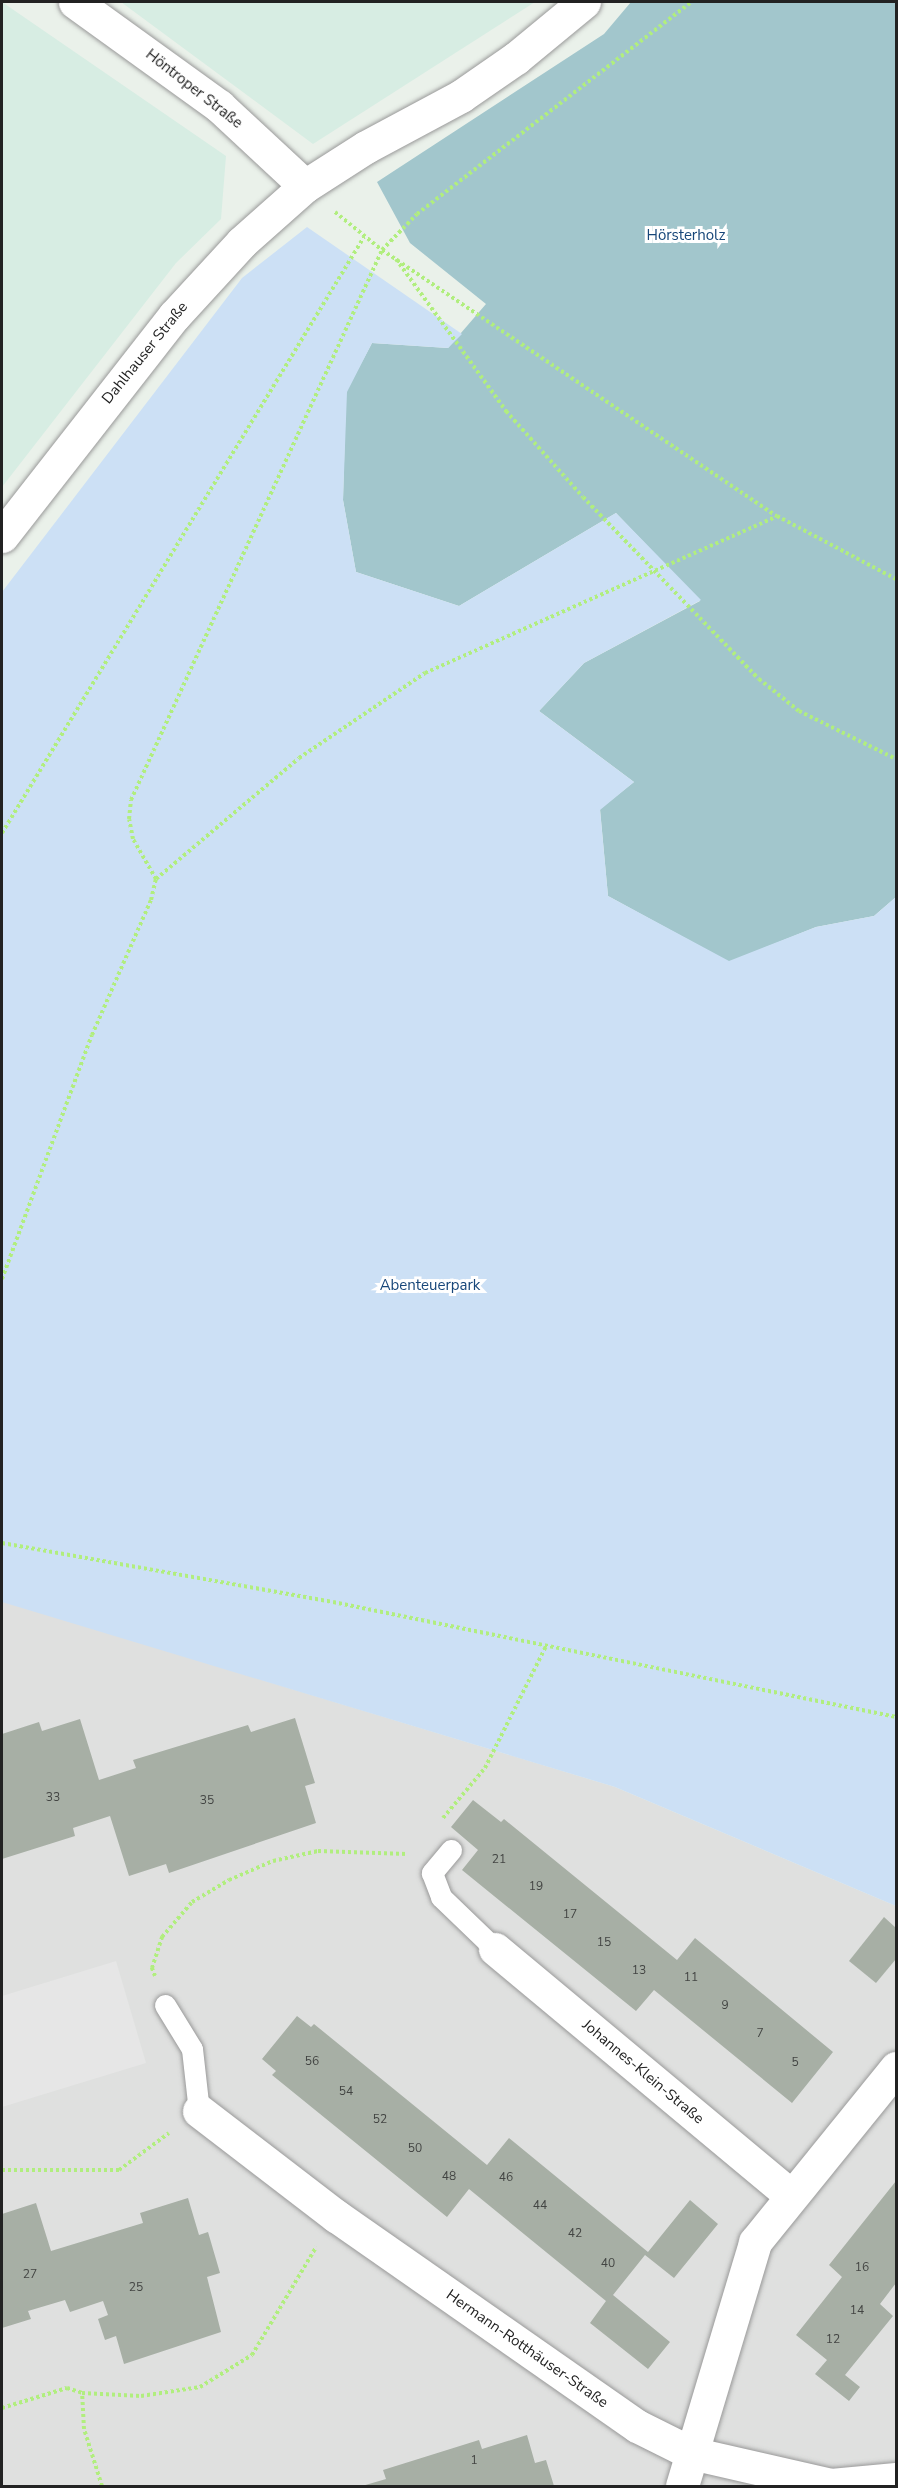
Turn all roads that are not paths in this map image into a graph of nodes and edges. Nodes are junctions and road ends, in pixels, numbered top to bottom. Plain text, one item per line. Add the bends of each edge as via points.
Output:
1 (75, 2) edge
2 (584, 2) edge
3 (305, 186) junction
4 (2, 536) edge
5 (451, 1850) dead end
6 (495, 1949) joint
7 (165, 2005) road end
8 (897, 2068) edge
9 (199, 2111) joint
10 (790, 2195) junction
11 (691, 2453) junction
12 (897, 2479) edge
13 (682, 2487) edge

1 - 3 street, Höntroper Straße via 219,106
2 - 3 street, Dahlhauser Straße via 516,58 461,96 366,147
3 - 4 street, Dahlhauser Straße via 242,242 174,316
5 - 6 lane via 432,1873 441,1898
6 - 10 street, Johannes-Klein-Straße
7 - 9 lane via 192,2049
8 - 10 street
9 - 11 street, Hermann-Rotthäuser-Straße via 336,2216 637,2426
10 - 11 street via 755,2242
11 - 12 street, Hermann-Rotthäuser-Straße via 831,2485
11 - 13 street

